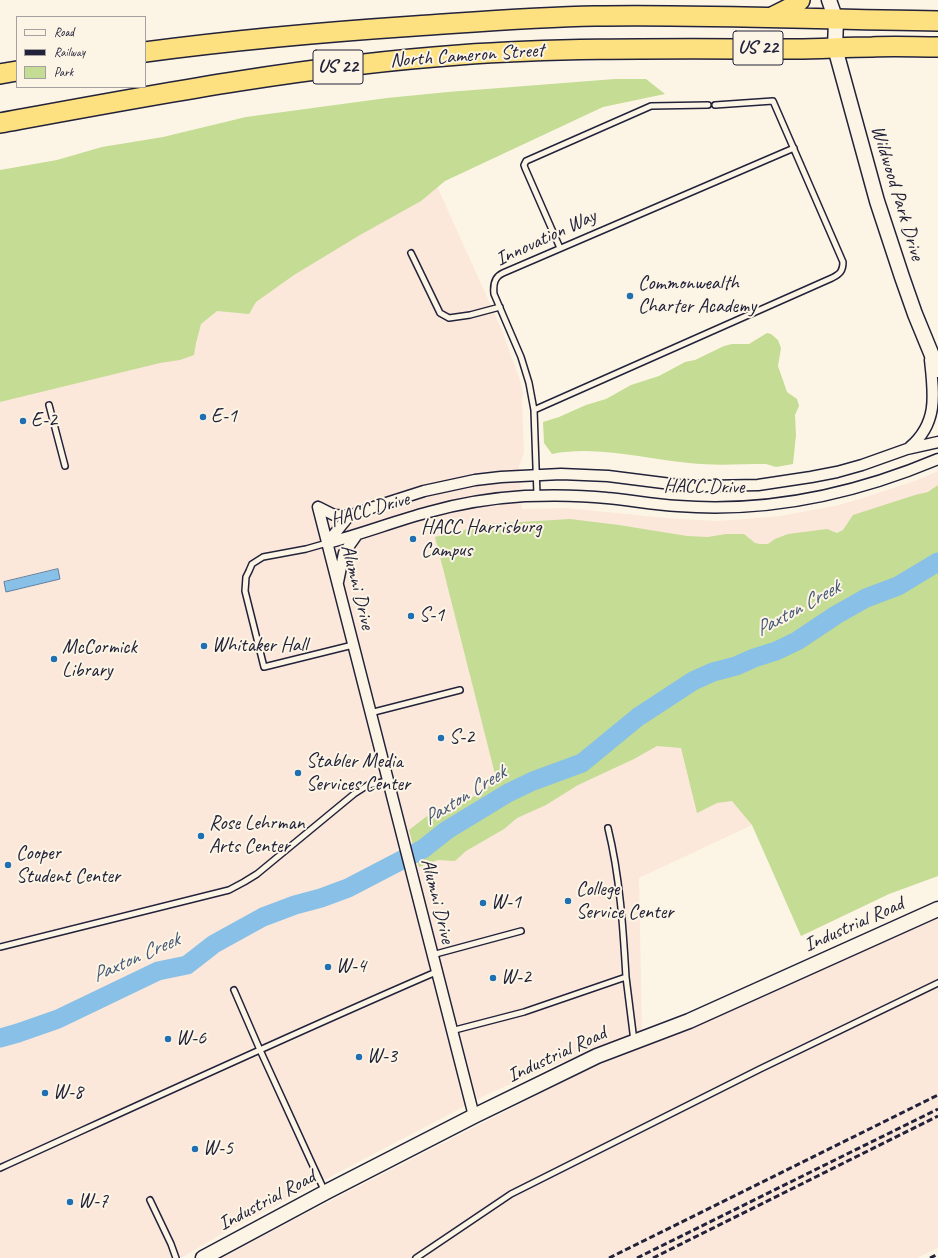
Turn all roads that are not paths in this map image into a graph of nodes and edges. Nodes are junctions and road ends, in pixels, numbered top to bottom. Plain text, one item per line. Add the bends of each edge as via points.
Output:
1 (800, 0) edge
2 (829, 0) edge
3 (772, 17) junction
4 (836, 20) junction
5 (938, 21) edge
6 (938, 47) edge
7 (835, 48) junction
8 (146, 52) edge
9 (16, 71) edge
10 (0, 74) edge
11 (708, 105) dead end
12 (715, 105) dead end
13 (0, 123) edge
14 (794, 148) junction
15 (560, 248) junction
16 (411, 253) dead end
17 (500, 307) junction
18 (929, 350) junction
19 (938, 370) edge
20 (49, 405) dead end
21 (534, 410) junction
22 (938, 442) edge
23 (907, 449) junction
24 (938, 459) edge
25 (65, 466) dead end
26 (536, 474) junction
27 (537, 496) junction
28 (349, 516) junction
29 (356, 536) junction
30 (327, 543) junction
31 (338, 586) junction
32 (353, 645) junction
33 (460, 690) dead end
34 (370, 713) junction
35 (387, 781) junction
36 (608, 828) dead end
37 (938, 909) edge
38 (521, 931) dead end
39 (0, 947) edge
40 (432, 955) junction
41 (436, 972) junction
42 (626, 977) junction
43 (938, 983) edge
44 (234, 990) dead end
45 (451, 1030) junction
46 (634, 1042) junction
47 (260, 1050) junction
48 (474, 1116) junction
49 (0, 1168) edge
50 (326, 1192) junction
51 (150, 1200) dead end
52 (176, 1258) edge
53 (202, 1258) edge
54 (416, 1258) edge

1 - 3 highway
2 - 4 street
3 - 4 highway, North Cameron Street / US 22
3 - 8 highway, North Cameron Street / US 22 via 534,18 335,32
4 - 5 highway, North Cameron Street / US 22
4 - 7 street, Wildwood Park Drive
6 - 7 highway, North Cameron Street / US 22
7 - 13 highway, North Cameron Street / US 22 via 625,48 459,55 349,66 202,86
7 - 18 street, Wildwood Park Drive via 877,201
9 - 10 highway
11 - 15 lane via 651,106 526,160 524,165
12 - 14 lane via 773,102
14 - 15 lane, Innovation Way
14 - 21 lane via 843,262 840,274
15 - 17 lane, Innovation Way via 498,276 494,290
16 - 17 lane via 440,313 449,318
17 - 21 lane, Innovation Way via 521,357
18 - 19 street, Wildwood Park Drive
18 - 23 street, HACC Drive via 935,398 934,414 924,435
20 - 25 lane
21 - 26 lane, Innovation Way
22 - 23 street, HACC Drive
23 - 26 street, HACC Drive via 837,472 758,485 679,485 608,476
24 - 27 street, HACC Drive via 887,479 842,492 760,506 678,506 584,496
26 - 27 lane, Innovation Way
26 - 28 street, HACC Drive via 449,485 398,498
27 - 29 street, HACC Drive via 454,506
28 - 30 street, HACC Drive
28 - 30 street, Alumni Drive via 334,515 318,507
29 - 30 street, HACC Drive
29 - 31 street via 344,553
30 - 31 street, Alumni Drive
30 - 32 lane via 264,557 252,564 246,577 246,597 264,667
31 - 32 street, Alumni Drive
32 - 34 street, Alumni Drive
33 - 34 lane
34 - 35 street, Alumni Drive
35 - 39 lane via 368,785 354,794 257,874 228,890
35 - 40 street, Alumni Drive
36 - 42 lane via 622,913
37 - 46 street, Industrial Road via 689,1021
38 - 40 lane
40 - 41 street, Alumni Drive
41 - 45 street, Alumni Drive
41 - 47 lane
42 - 45 lane via 524,1012
42 - 46 lane
43 - 54 lane via 511,1194
44 - 47 lane
45 - 48 street, Alumni Drive
46 - 48 street, Industrial Road via 597,1056
47 - 49 lane
47 - 50 lane
48 - 50 street, Industrial Road
50 - 53 street, Industrial Road
51 - 52 lane

